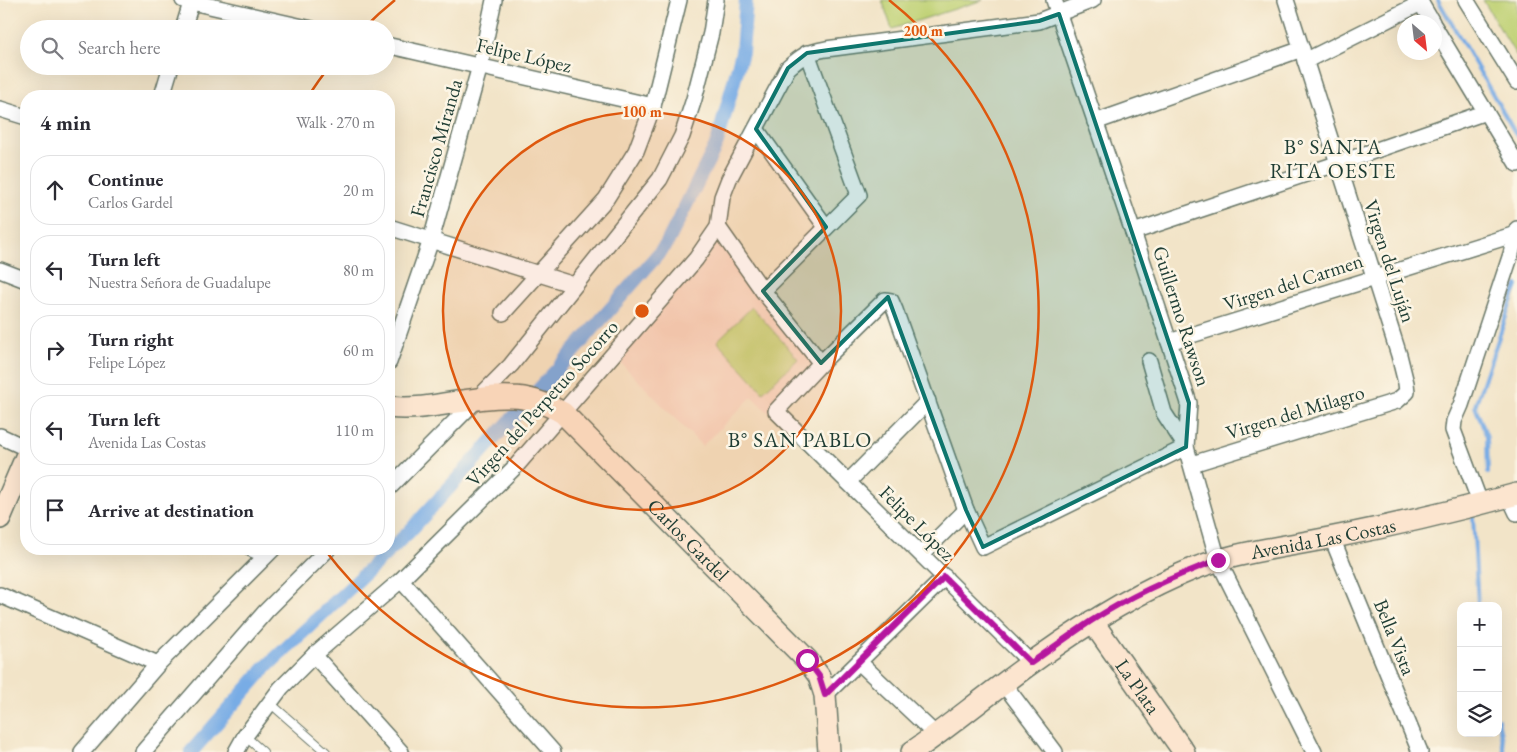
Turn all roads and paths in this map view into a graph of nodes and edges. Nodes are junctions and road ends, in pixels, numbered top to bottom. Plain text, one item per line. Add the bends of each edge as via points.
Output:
1 (494, 0) edge
2 (679, 0) edge
3 (1093, 0) edge
4 (1286, 0) edge
5 (1466, 0) edge
6 (189, 1) edge
7 (714, 1) edge
8 (1420, 2) edge
9 (1057, 7) edge
10 (1428, 15) edge
11 (185, 20) edge
12 (272, 20) edge
13 (1442, 39) edge
14 (395, 47) edge
15 (806, 53) junction
16 (1304, 55) junction
17 (480, 66) junction
18 (168, 75) edge
19 (1517, 82) edge
20 (164, 90) edge
21 (653, 106) junction
22 (0, 109) edge
23 (1486, 112) junction
24 (20, 115) edge
25 (1095, 122) junction
26 (756, 129) junction
27 (1338, 163) junction
28 (1517, 164) edge
29 (718, 226) junction
30 (826, 227) junction
31 (395, 229) edge
32 (1133, 232) junction
33 (1516, 232) edge
34 (431, 240) junction
35 (0, 270) edge
36 (539, 274) junction
37 (1375, 277) junction
38 (20, 278) edge
39 (574, 285) junction
40 (763, 291) junction
41 (503, 313) dead end
42 (1169, 342) junction
43 (395, 345) edge
44 (1148, 362) dead end
45 (821, 363) junction
46 (1407, 392) joint
47 (478, 399) junction
48 (928, 402) junction
49 (395, 408) edge
50 (563, 413) junction
51 (0, 436) edge
52 (20, 445) edge
53 (1186, 447) junction
54 (1192, 464) junction
55 (20, 471) edge
56 (395, 482) edge
57 (848, 482) junction
58 (1514, 501) edge
59 (1481, 505) junction
60 (966, 510) junction
61 (0, 518) edge
62 (1332, 538) junction
63 (922, 554) junction
64 (266, 555) edge
65 (322, 555) edge
66 (1218, 560) junction
67 (944, 577) junction
68 (401, 580) junction
69 (0, 595) edge
70 (1092, 620) junction
71 (314, 655) junction
72 (859, 662) junction
73 (1031, 663) junction
74 (158, 664) junction
75 (1003, 683) junction
76 (825, 695) junction
77 (270, 703) junction
78 (936, 734) junction
79 (245, 736) junction
80 (915, 751) edge
81 (82, 752) edge
82 (144, 752) edge
83 (236, 752) edge
84 (263, 752) edge
85 (326, 752) edge
86 (401, 752) edge
87 (553, 752) edge
88 (828, 752) edge
89 (1055, 752) edge
90 (1184, 752) edge
91 (1314, 752) edge
92 (1420, 752) edge

1 - 17 street, Francisco Miranda
2 - 21 street
3 - 9 street
4 - 16 street, Virgen del Luján
5 - 19 street
6 - 11 street
6 - 12 street
7 - 39 street via 711,33 682,136 660,178
8 - 10 street
8 - 16 street
9 - 15 street via 1039,21
9 - 25 street, Guillermo Rawson
13 - 23 street
14 - 17 street, Felipe López
15 - 26 street, Virgen del Perpetuo Socorro via 788,68
15 - 30 street via 859,195
16 - 25 street
16 - 27 street, Virgen del Luján
17 - 21 street, Felipe López
17 - 34 street, Francisco Miranda
18 - 20 street
21 - 36 street via 636,151 606,199
22 - 24 street
23 - 27 street
23 - 28 street
25 - 32 street, Guillermo Rawson
26 - 29 street, Virgen del Perpetuo Socorro via 728,179
26 - 30 street
27 - 32 street
27 - 37 street, Virgen del Luján
29 - 40 street
29 - 50 street, Virgen del Perpetuo Socorro via 696,258
30 - 40 street
31 - 34 street
32 - 42 street, Guillermo Rawson
33 - 37 street, Virgen del Carmen
33 - 59 street via 1454,421 1456,442
34 - 36 street
34 - 43 street, Francisco Miranda
35 - 38 street
36 - 39 street
36 - 41 street
37 - 42 street, Virgen del Carmen
37 - 46 street, Virgen del Luján
39 - 47 street via 511,365
40 - 45 street
42 - 53 street, Guillermo Rawson via 1189,403
44 - 53 street via 1164,413
45 - 48 street via 885,300 891,301
45 - 57 street, Felipe López via 776,411
46 - 54 street, Virgen del Milagro via 1397,401
47 - 49 street, Carlos Gardel via 407,409
47 - 50 street, Carlos Gardel via 511,396 549,405
47 - 56 street
48 - 57 street
48 - 60 street
50 - 68 street, Virgen del Perpetuo Socorro via 517,465
50 - 76 street, Carlos Gardel via 807,660 819,676
51 - 52 street
53 - 54 street, Guillermo Rawson
53 - 60 street via 983,547
54 - 66 street, Guillermo Rawson
55 - 61 street
57 - 63 street, Felipe López
58 - 59 street, Avenida Las Costas
59 - 62 street, Avenida Las Costas
60 - 63 street
62 - 66 street, Avenida Las Costas
62 - 92 street, Bella Vista
63 - 67 street, Felipe López
64 - 74 street
65 - 82 street via 266,611
66 - 70 street, Avenida Las Costas via 1180,574
66 - 91 street, Guillermo Rawson
67 - 72 street
67 - 73 street, Felipe López
68 - 71 street, Virgen del Perpetuo Socorro
68 - 87 street
69 - 74 street
70 - 73 street, Avenida Las Costas
70 - 90 street, La Plata
71 - 77 street, Virgen del Perpetuo Socorro
71 - 86 street
72 - 76 street
72 - 78 street
73 - 75 street, Avenida Las Costas
74 - 81 street
75 - 78 street, Avenida Las Costas
75 - 89 street
76 - 88 street, Carlos Gardel
77 - 79 street, Virgen del Perpetuo Socorro
77 - 85 lane
78 - 80 street, Avenida Las Costas
79 - 83 street, Virgen del Perpetuo Socorro
79 - 84 lane

